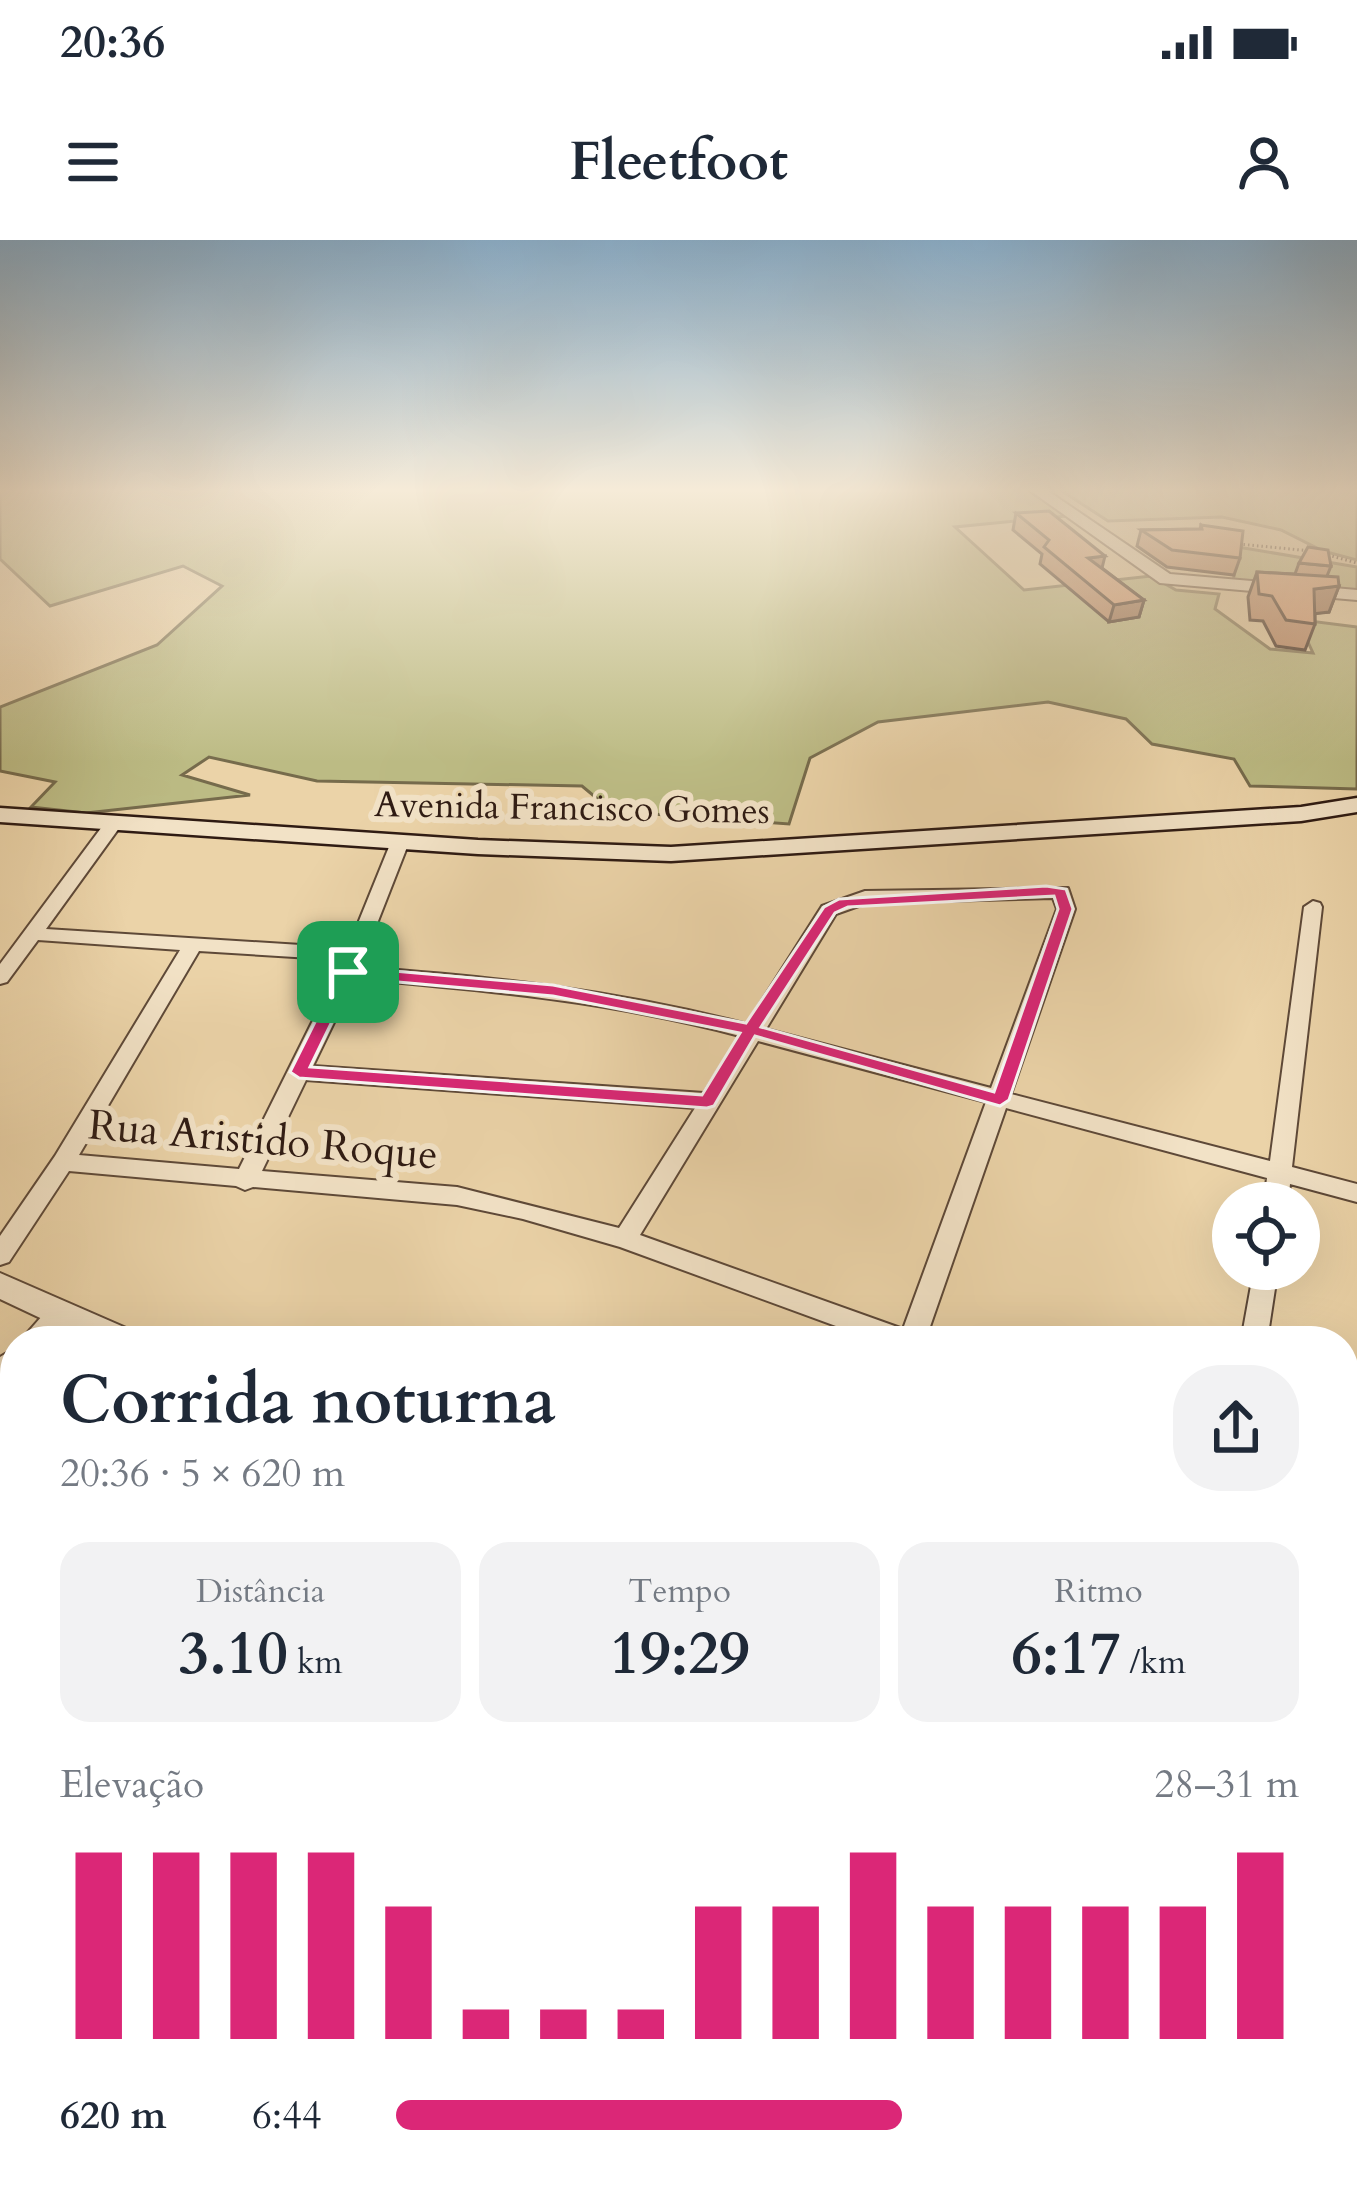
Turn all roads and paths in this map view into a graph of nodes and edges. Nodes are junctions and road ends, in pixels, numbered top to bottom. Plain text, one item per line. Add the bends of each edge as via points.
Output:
1 (1176, 580) edge
2 (1357, 595) edge
3 (1357, 805) edge
4 (0, 815) edge
5 (113, 824) junction
6 (400, 842) junction
7 (1313, 907) dead end
8 (32, 934) junction
9 (194, 944) junction
10 (351, 963) junction
11 (0, 978) edge
12 (750, 1030) junction
13 (299, 1072) junction
14 (1000, 1100) junction
15 (707, 1102) junction
16 (64, 1162) junction
17 (1281, 1172) junction
18 (245, 1181) junction
19 (1279, 1182) edge
20 (1357, 1193) edge
21 (625, 1239) junction
22 (0, 1256) edge
23 (0, 1285) edge
24 (1262, 1290) edge
25 (59, 1314) junction
26 (47, 1326) edge
27 (87, 1326) edge
28 (867, 1326) edge
29 (915, 1326) edge
30 (1256, 1326) edge

1 - 2 street
3 - 6 main road, Avenida Francisco Gomes via 758,851
4 - 5 main road, Avenida Francisco Gomes
5 - 6 main road, Avenida Francisco Gomes
5 - 8 street
6 - 10 street
7 - 17 street
8 - 9 street
8 - 11 street
9 - 10 street
9 - 16 street
10 - 12 street
10 - 13 street
12 - 14 street
12 - 14 street via 830,910 844,902 1061,892 1066,909
12 - 15 street
13 - 15 street
13 - 18 street
14 - 17 street
14 - 29 street
15 - 21 street
16 - 18 street, Rua Aristido Roque
16 - 22 street
17 - 19 street
17 - 20 street
18 - 21 street, Rua Aristido Roque via 457,1196
21 - 28 street, Rua Aristido Roque
23 - 25 street
24 - 30 street
25 - 26 street
25 - 27 street

